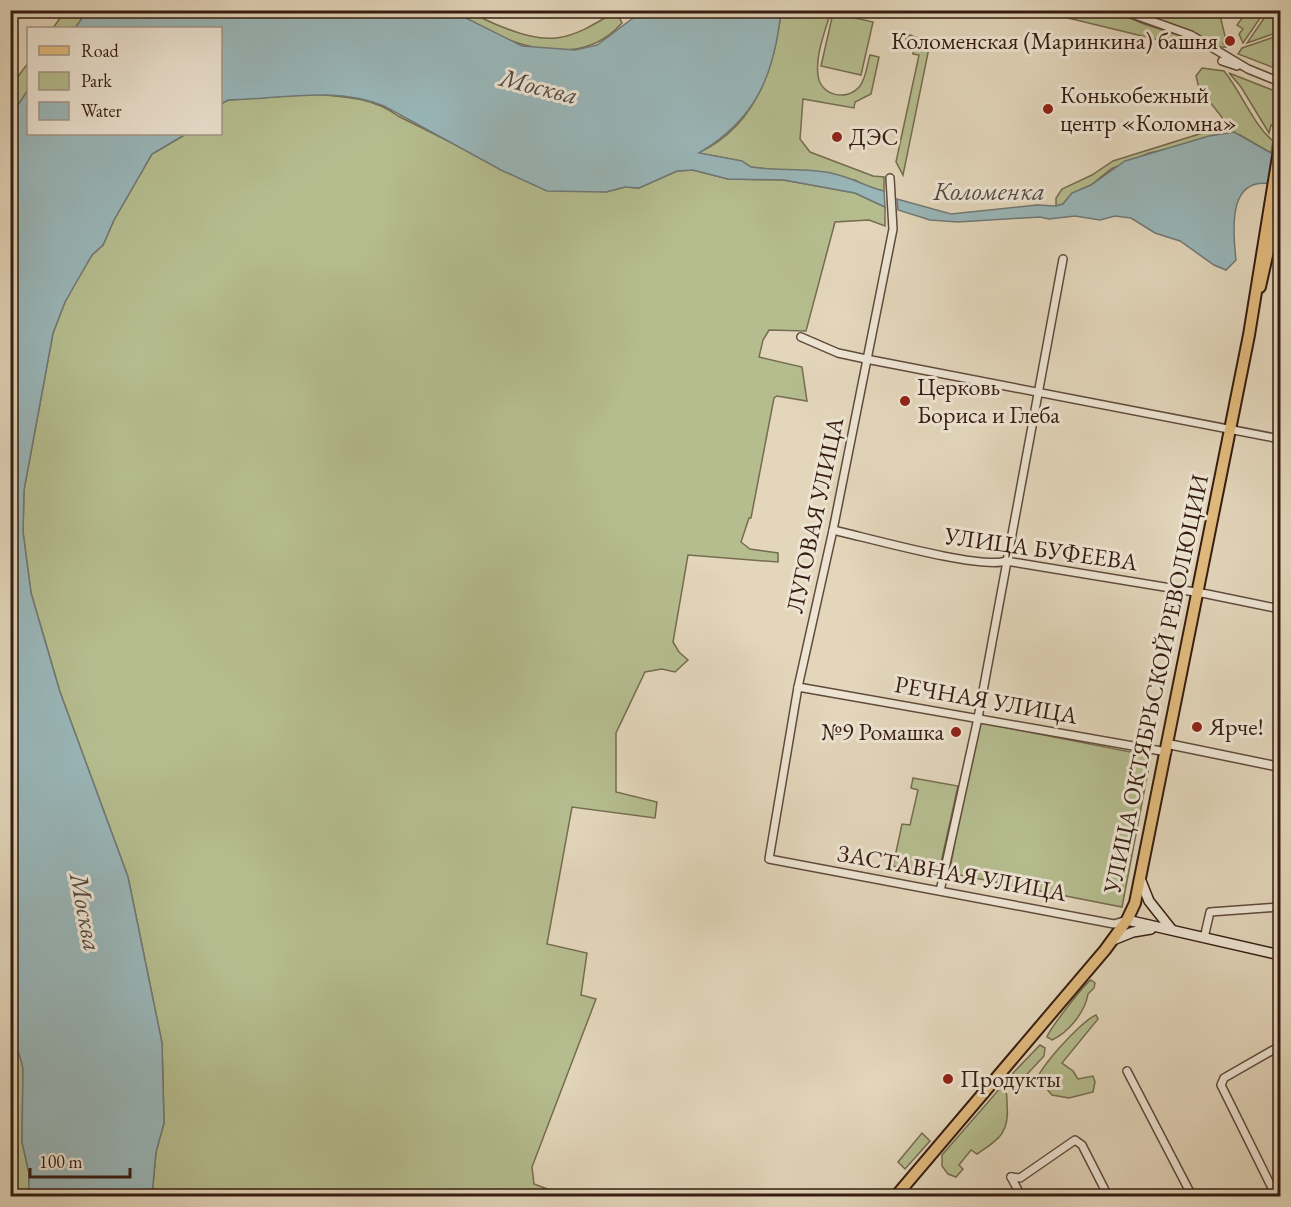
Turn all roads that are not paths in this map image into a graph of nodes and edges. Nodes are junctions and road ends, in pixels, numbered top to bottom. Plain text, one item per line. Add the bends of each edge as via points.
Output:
1 (13, 10) edge
2 (1121, 10) edge
3 (10, 15) edge
4 (1222, 61) dead end
5 (1248, 69) junction
6 (1281, 82) edge
7 (1281, 144) edge
8 (890, 178) dead end
9 (1276, 203) edge
10 (1063, 259) dead end
11 (801, 338) dead end
12 (866, 359) junction
13 (1038, 393) junction
14 (1229, 429) junction
15 (1281, 439) edge
16 (833, 530) junction
17 (1006, 561) junction
18 (1198, 592) junction
19 (1281, 609) edge
20 (798, 687) junction
21 (978, 718) junction
22 (1167, 748) junction
23 (1281, 767) edge
24 (769, 860) joint
25 (1142, 881) junction
26 (939, 891) junction
27 (1281, 907) edge
28 (1127, 920) junction
29 (1157, 928) junction
30 (1174, 932) junction
31 (1204, 938) junction
32 (1113, 940) junction
33 (1281, 955) edge
34 (1281, 1046) edge
35 (1127, 1071) dead end
36 (896, 1197) edge
37 (1021, 1197) edge
38 (1108, 1197) edge
39 (1192, 1197) edge
40 (1276, 1197) edge

1 - 3 street
2 - 5 street via 1191,35
4 - 5 street
5 - 6 street
7 - 9 main road, УЛИЦА ОКТЯБРЬСКОЙ РЕВОЛЮЦИИ
8 - 12 street, ЛУГОВАЯ УЛИЦА via 893,229
9 - 14 main road, УЛИЦА ОКТЯБРЬСКОЙ РЕВОЛЮЦИИ
10 - 13 street
11 - 12 street
12 - 13 street
12 - 16 street, ЛУГОВАЯ УЛИЦА
13 - 14 street
13 - 17 street
14 - 15 street
14 - 18 main road, УЛИЦА ОКТЯБРЬСКОЙ РЕВОЛЮЦИИ
16 - 17 street, УЛИЦА БУФЕЕВА via 942,555 997,564
16 - 20 street, ЛУГОВАЯ УЛИЦА
17 - 18 street, УЛИЦА БУФЕЕВА
17 - 21 street
18 - 19 street, УЛИЦА БУФЕЕВА
18 - 22 main road, УЛИЦА ОКТЯБРЬСКОЙ РЕВОЛЮЦИИ
20 - 21 street, РЕЧНАЯ УЛИЦА
20 - 24 street, ЛУГОВАЯ УЛИЦА
21 - 22 street, РЕЧНАЯ УЛИЦА
21 - 26 street
22 - 23 street, РЕЧНАЯ УЛИЦА
22 - 25 main road, УЛИЦА ОКТЯБРЬСКОЙ РЕВОЛЮЦИИ
24 - 26 street, ЗАСТАВНАЯ УЛИЦА
25 - 28 main road, УЛИЦА ОКТЯБРЬСКОЙ РЕВОЛЮЦИИ
25 - 30 main road via 1160,917
26 - 28 street, ЗАСТАВНАЯ УЛИЦА via 1114,924
27 - 31 street via 1210,912
28 - 29 main road
28 - 32 main road, УЛИЦА ОКТЯБРЬСКОЙ РЕВОЛЮЦИИ
29 - 30 main road
29 - 32 main road
30 - 31 main road
31 - 33 main road
32 - 36 main road, УЛИЦА ОКТЯБРЬСКОЙ РЕВОЛЮЦИИ
34 - 40 street via 1224,1078 1221,1085
35 - 39 street
37 - 38 street via 1011,1177 1027,1174 1075,1140 1083,1145

